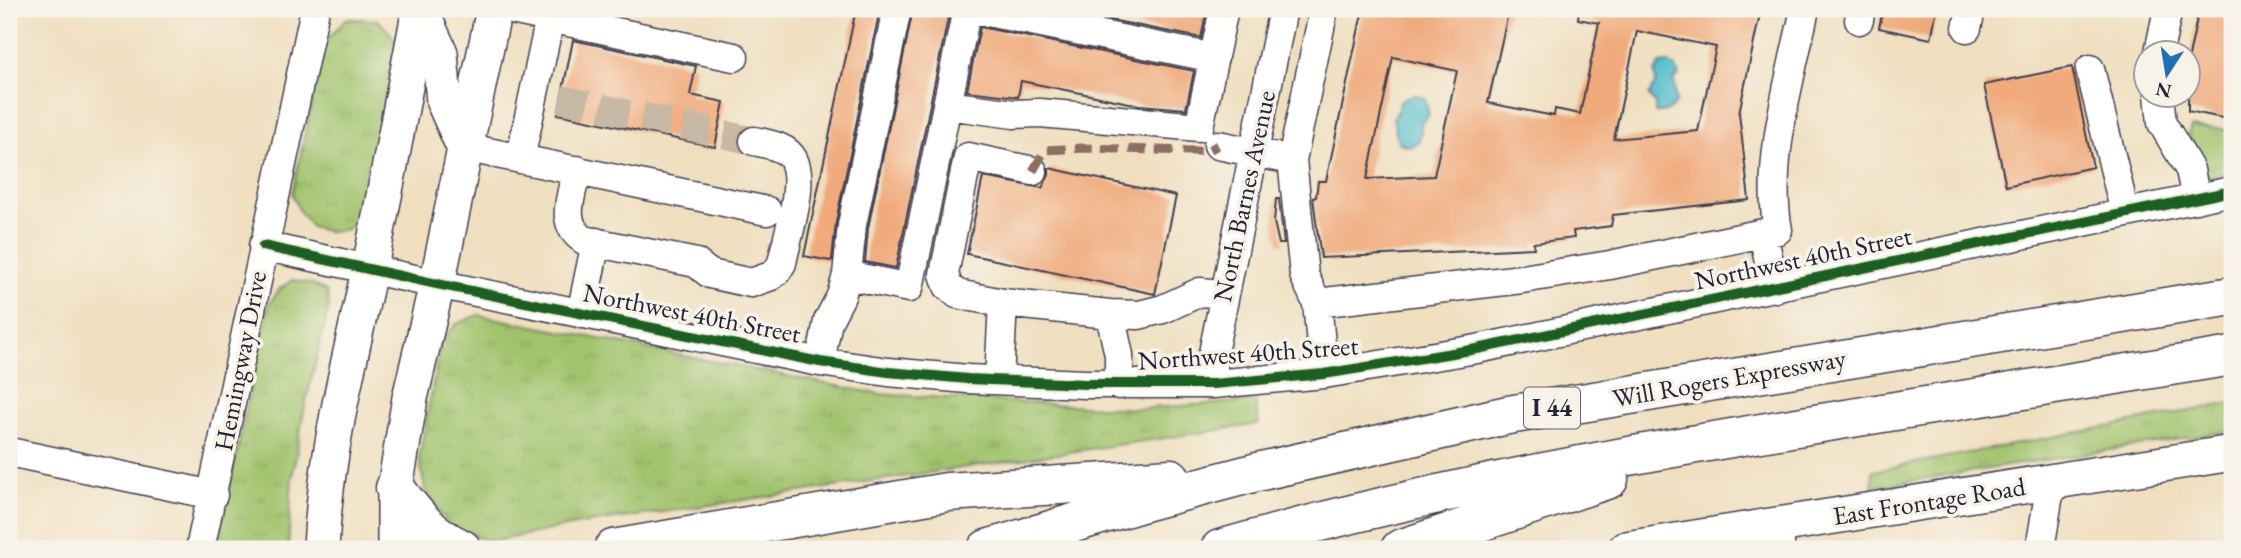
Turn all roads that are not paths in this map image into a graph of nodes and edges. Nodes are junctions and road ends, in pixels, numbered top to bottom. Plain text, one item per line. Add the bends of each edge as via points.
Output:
1 (315, 9) edge
2 (420, 9) edge
3 (494, 9) edge
4 (507, 9) edge
5 (897, 9) edge
6 (967, 9) edge
7 (973, 9) edge
8 (1224, 9) edge
9 (1283, 9) edge
10 (1324, 9) edge
11 (1805, 9) edge
12 (2168, 9) edge
13 (550, 18) junction
14 (2162, 38) edge
15 (734, 57) dead end
16 (1214, 58) junction
17 (2090, 69) dead end
18 (947, 105) junction
19 (2160, 108) edge
20 (754, 141) tunnel mouth
21 (1218, 145) dead end
22 (464, 147) junction
23 (1253, 152) junction
24 (520, 159) junction
25 (1292, 160) junction
26 (577, 170) junction
27 (1033, 170) dead end
28 (2232, 191) edge
29 (2196, 199) junction
30 (767, 211) dead end
31 (2125, 213) junction
32 (1763, 234) junction
33 (596, 242) junction
34 (263, 246) junction
35 (369, 269) junction
36 (847, 275) junction
37 (437, 284) junction
38 (1775, 288) junction
39 (1224, 294) junction
40 (2232, 296) edge
41 (1003, 303) junction
42 (1317, 303) junction
43 (581, 314) junction
44 (1110, 314) junction
45 (2232, 356) edge
46 (820, 362) junction
47 (1324, 374) junction
48 (999, 380) junction
49 (1213, 384) junction
50 (1119, 385) junction
51 (1730, 438) junction
52 (9, 452) edge
53 (2232, 453) edge
54 (1257, 472) junction
55 (2051, 482) junction
56 (395, 488) junction
57 (213, 495) junction
58 (1780, 537) edge
59 (1686, 545) edge
60 (200, 549) edge
61 (321, 549) edge
62 (395, 549) edge
63 (462, 549) edge
64 (613, 549) edge
65 (987, 549) edge
66 (1220, 549) edge
67 (1400, 549) edge
68 (1626, 549) edge
69 (2040, 549) edge

1 - 34 street, Hemingway Drive
2 - 22 main road via 440,53 444,102
2 - 35 main road
3 - 22 main road
4 - 13 street
5 - 36 street via 852,225
6 - 18 street
7 - 16 street
8 - 16 street
9 - 23 street, North Barnes Avenue
10 - 25 street
11 - 32 street via 1777,138 1778,230
12 - 14 street
13 - 15 street
13 - 24 street via 547,97
16 - 18 street via 1199,127
17 - 31 street
18 - 36 street via 909,288
19 - 29 street via 2162,123 2190,170
20 - 33 street via 778,146 793,157 799,180 777,271 751,283 709,274 696,263
21 - 23 street
22 - 24 street
22 - 37 main road
23 - 25 street
23 - 39 street, North Barnes Avenue
24 - 26 street
25 - 42 street via 1304,275
26 - 30 street
26 - 33 street via 568,223 575,234
27 - 41 street via 968,157 944,274 957,294
28 - 29 street, Northwest 40th Street
29 - 31 street, Northwest 40th Street
31 - 38 street, Northwest 40th Street
32 - 38 street
32 - 42 street via 1585,269
33 - 43 street
34 - 35 street, Northwest 40th Street
34 - 57 street, Hemingway Drive
35 - 37 street, Northwest 40th Street
35 - 61 main road via 329,465
36 - 46 street via 828,321
37 - 43 street, Northwest 40th Street
37 - 56 main road
38 - 47 street, Northwest 40th Street via 1477,349
39 - 44 street via 1200,292 1139,315
39 - 49 street, North Barnes Avenue via 1213,353
40 - 54 highway, Will Rogers Expressway / I 44 via 1508,415
41 - 44 street
41 - 48 street
42 - 47 street
43 - 46 street, Northwest 40th Street
44 - 50 street via 1119,355
45 - 51 highway, I 44
46 - 48 street, Northwest 40th Street
47 - 49 street, Northwest 40th Street
48 - 50 street, Northwest 40th Street
49 - 50 street, Northwest 40th Street
51 - 66 highway, I 44 via 1519,475
51 - 67 highway
52 - 57 street
53 - 55 main road, East Frontage Road
54 - 64 highway via 947,492
54 - 65 highway, Will Rogers Expressway / I 44
55 - 58 main road, East Frontage Road
55 - 69 street
56 - 62 main road
56 - 63 highway via 431,531
57 - 60 street, Hemingway Drive
58 - 59 main road, East Frontage Road
59 - 68 main road, East Frontage Road

